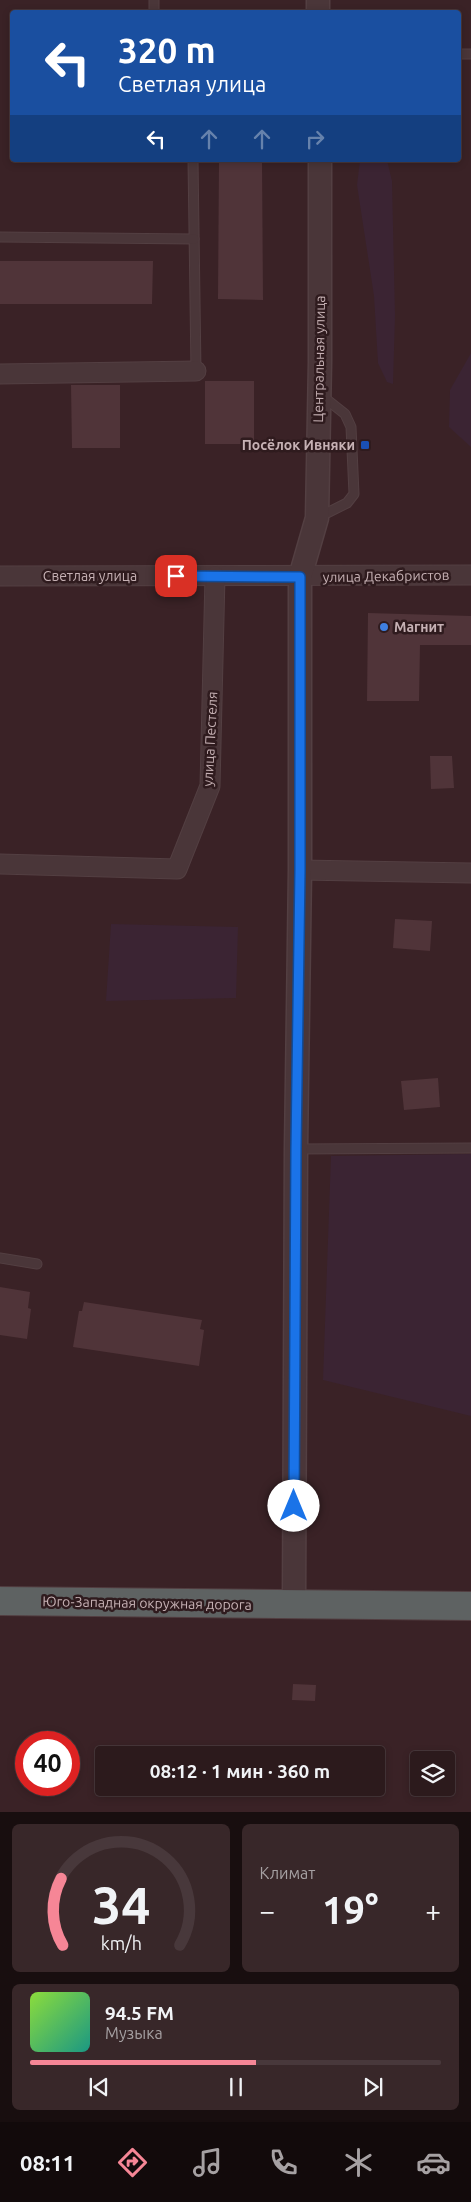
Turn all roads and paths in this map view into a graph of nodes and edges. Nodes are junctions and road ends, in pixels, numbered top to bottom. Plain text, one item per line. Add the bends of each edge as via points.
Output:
1 (193, 162) edge
2 (320, 162) edge
3 (0, 237) edge
4 (194, 239) junction
5 (196, 371) joint
6 (0, 374) edge
7 (319, 394) junction
8 (317, 518) junction
9 (471, 575) edge
10 (0, 576) edge
11 (215, 576) junction
12 (300, 577) junction
13 (0, 864) edge
14 (300, 870) junction
15 (471, 873) edge
16 (471, 1148) edge
17 (296, 1149) junction
18 (0, 1258) edge
19 (37, 1264) dead end
20 (0, 1601) edge
21 (294, 1605) junction
22 (471, 1606) edge

1 - 4 lane
2 - 7 street, Центральная улица
3 - 4 lane
4 - 5 lane
5 - 6 street
7 - 8 street, Центральная улица
7 - 8 lane via 345,414 351,427 354,494 347,503
8 - 12 street, Центральная улица
9 - 12 street, улица Декабристов
10 - 11 street, Светлая улица
11 - 12 street, Светлая улица
11 - 13 street, улица Пестеля via 210,786 177,868
12 - 14 street, Центральная улица
14 - 15 street
14 - 17 street, Центральная улица
16 - 17 lane
17 - 21 street, Центральная улица
18 - 19 lane
20 - 21 highway, Юго-Западная окружная дорога
21 - 22 highway

